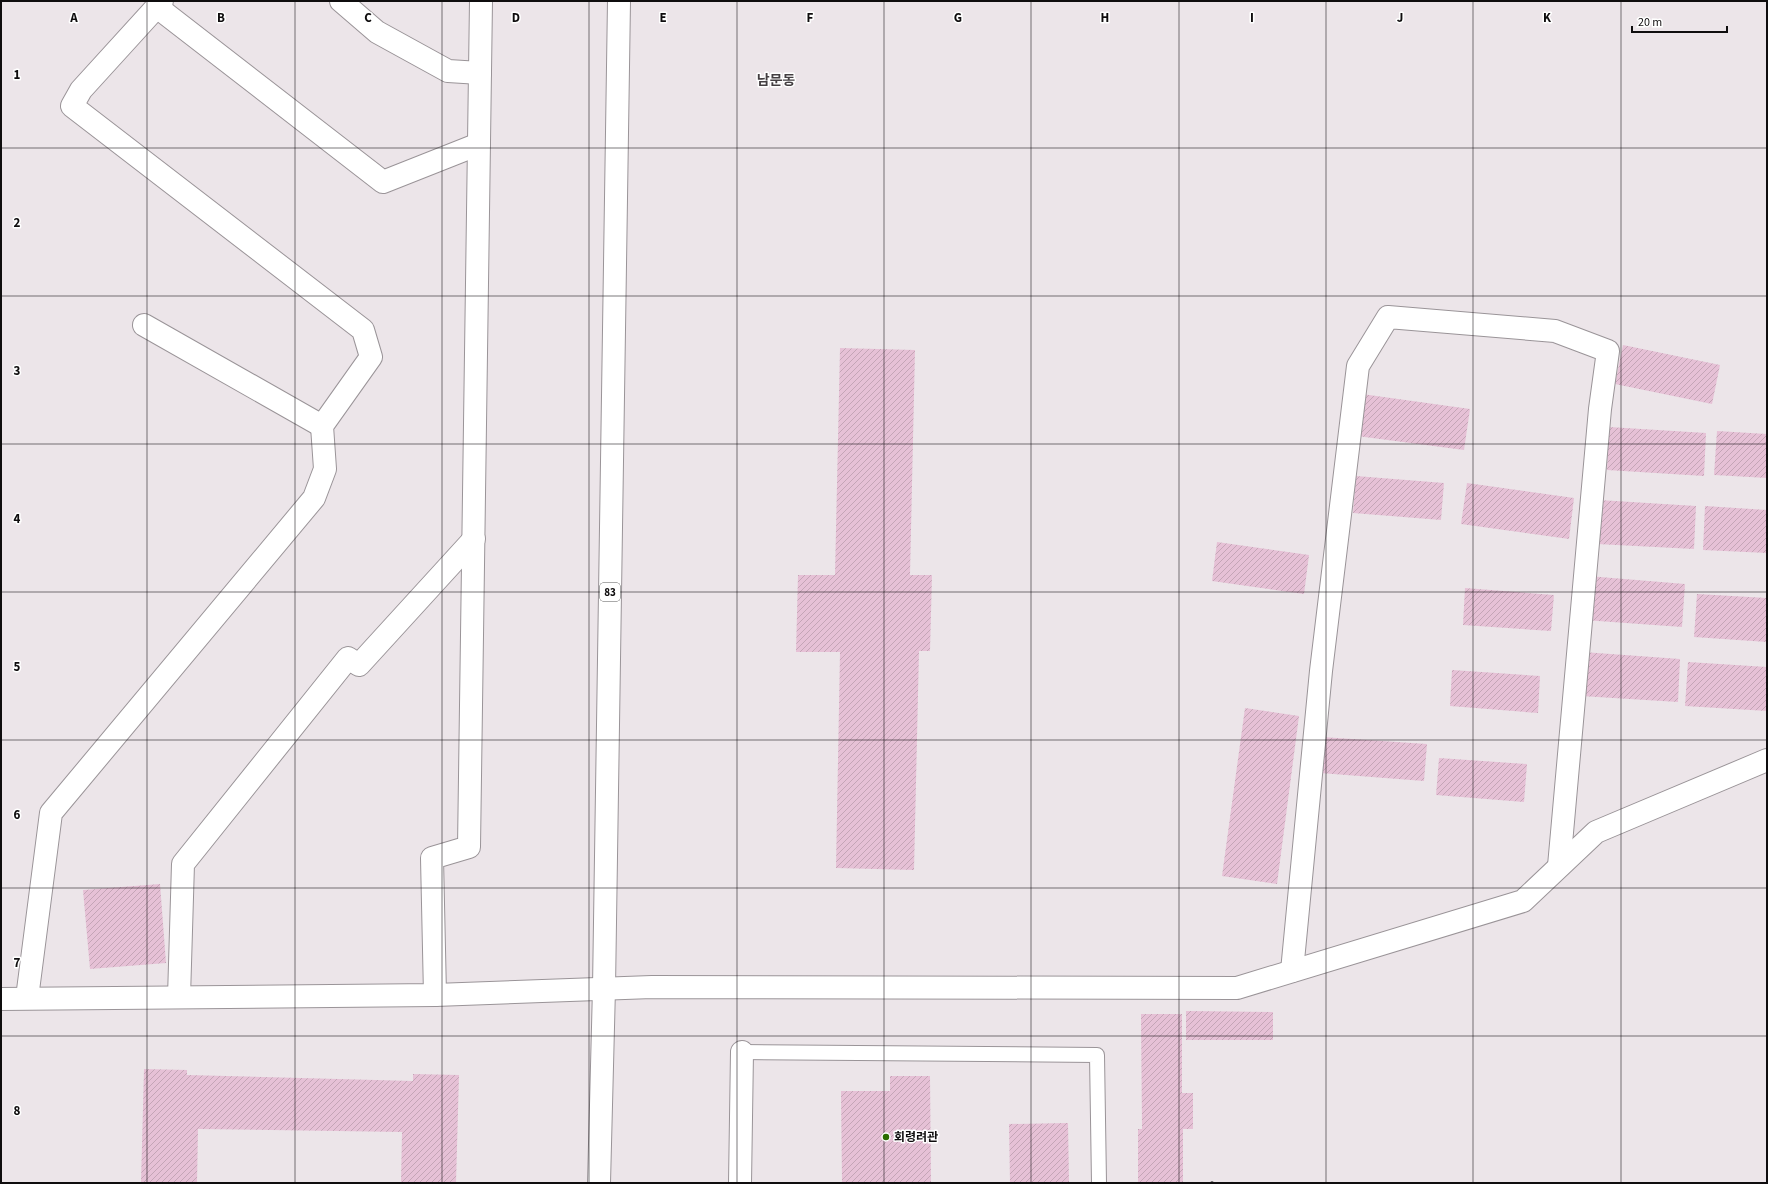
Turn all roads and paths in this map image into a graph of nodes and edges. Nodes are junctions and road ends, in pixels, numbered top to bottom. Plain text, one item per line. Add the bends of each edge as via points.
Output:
1 (341, 1) edge
2 (481, 1) edge
3 (619, 1) edge
4 (160, 4) edge
5 (480, 73) junction
6 (479, 144) junction
7 (144, 326) dead end
8 (322, 426) junction
9 (474, 539) junction
10 (1767, 760) edge
11 (1559, 866) junction
12 (1292, 971) junction
13 (604, 988) junction
14 (435, 995) junction
15 (179, 997) junction
16 (26, 998) junction
17 (1, 999) edge
18 (742, 1052) joint
19 (599, 1183) edge
20 (740, 1183) edge
21 (1099, 1183) edge

1 - 5 street via 377,32 448,71
2 - 5 street
3 - 13 street, 83
4 - 6 street via 383,182
4 - 8 street via 81,90 72,106 363,330 372,357
5 - 6 street
6 - 9 street
7 - 8 street
8 - 16 street via 326,469 314,498 51,813
9 - 14 street via 469,847 432,858
9 - 15 street via 359,665 348,658 183,864
10 - 11 street via 1596,832
11 - 12 street via 1523,901
11 - 12 street via 1600,409 1608,350 1555,331 1388,317 1358,366 1321,671
12 - 13 street via 1237,988
13 - 14 street
13 - 19 street, 83
14 - 15 street
15 - 16 street
16 - 17 street
18 - 20 street
18 - 21 lane via 1097,1055

